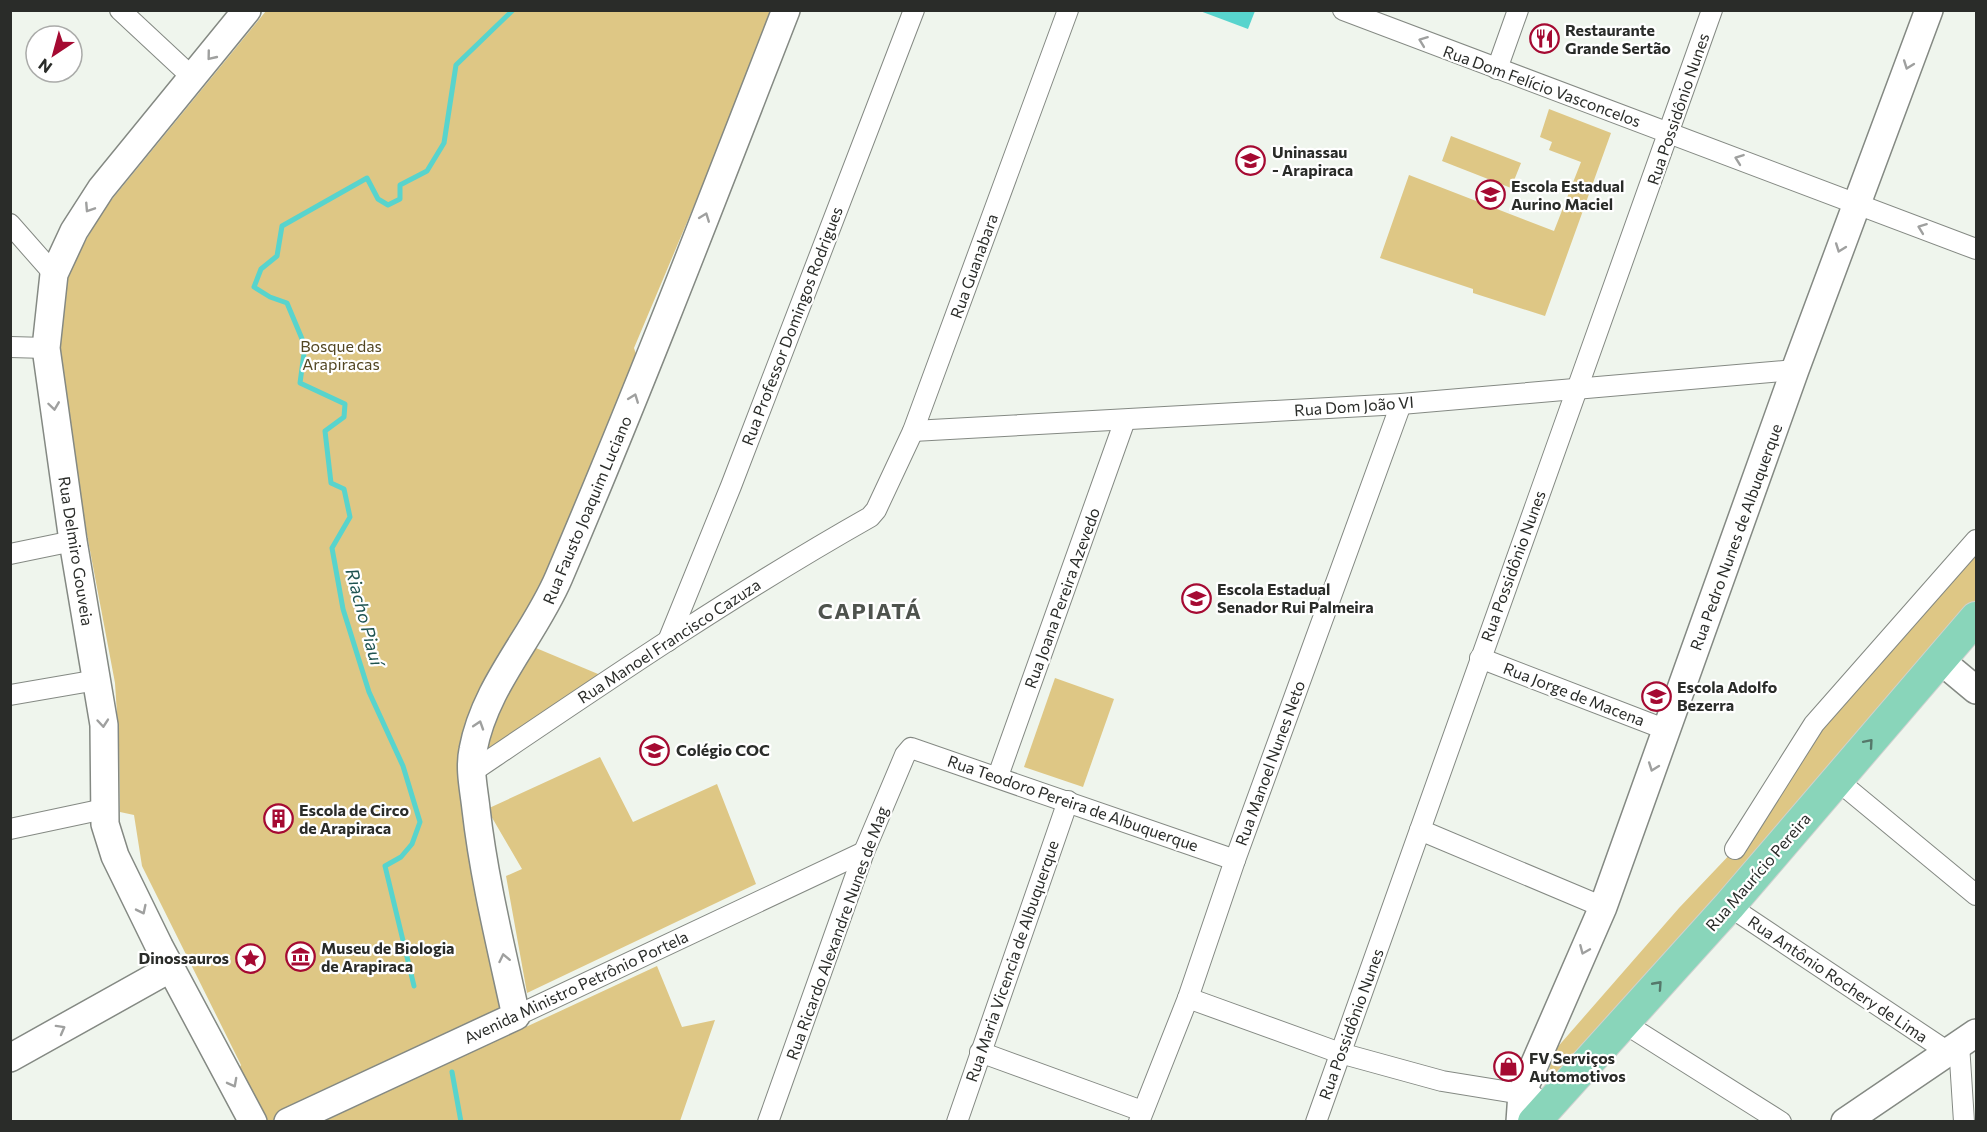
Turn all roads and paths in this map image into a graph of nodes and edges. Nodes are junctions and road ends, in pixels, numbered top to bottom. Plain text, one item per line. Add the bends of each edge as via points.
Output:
1 (120, 10) edge
2 (247, 10) edge
3 (786, 10) edge
4 (914, 10) edge
5 (1068, 10) edge
6 (1343, 10) edge
7 (1518, 10) edge
8 (1712, 10) edge
9 (1929, 10) edge
10 (1497, 69) junction
11 (193, 78) junction
12 (1670, 134) junction
13 (1857, 203) junction
14 (10, 224) edge
15 (1977, 249) edge
16 (54, 274) junction
17 (10, 347) edge
18 (46, 348) junction
19 (1795, 370) junction
20 (1577, 389) junction
21 (1401, 404) junction
22 (1125, 420) junction
23 (913, 431) junction
24 (870, 517) joint
25 (1977, 540) edge
26 (73, 541) junction
27 (10, 554) edge
28 (1977, 618) edge
29 (668, 641) junction
30 (1480, 658) junction
31 (1940, 660) junction
32 (97, 680) junction
33 (1977, 690) edge
34 (10, 695) edge
35 (1667, 730) junction
36 (911, 748) joint
37 (472, 772) junction
38 (998, 776) junction
39 (1837, 780) junction
40 (1068, 801) junction
41 (104, 808) junction
42 (10, 829) edge
43 (1420, 830) junction
44 (1735, 849) dead end
45 (864, 852) junction
46 (1235, 860) junction
47 (1977, 895) edge
48 (1729, 906) junction
49 (1603, 907) junction
50 (171, 968) junction
51 (1188, 998) junction
52 (516, 1016) junction
53 (1624, 1023) junction
54 (1961, 1043) edge
55 (980, 1053) junction
56 (1340, 1053) junction
57 (10, 1058) edge
58 (1536, 1105) edge
59 (1140, 1116) edge
60 (770, 1121) edge
61 (254, 1122) edge
62 (288, 1122) edge
63 (957, 1122) edge
64 (1316, 1122) edge
65 (1520, 1122) edge
66 (1781, 1122) edge
67 (1845, 1122) edge
68 (1964, 1122) edge

1 - 11 street
2 -> 11 street, Rua Delmiro Gouveia
37 -> 3 street, Rua Fausto Joaquim Luciano via 479,722 548,604 628,414
4 - 29 street, Rua Professor Domingos Rodrigues
5 - 23 street, Rua Guanabara
10 -> 6 street, Rua Dom Felício Vasconcelos
7 - 10 street
8 - 12 street, Rua Possidônio Nunes
9 -> 13 street, Rua Pedro Nunes de Albuquerque
10 - 12 street, Rua Dom Felício Vasconcelos
11 -> 16 street, Rua Delmiro Gouveia via 101,189 74,231
13 -> 12 street, Rua Dom Felício Vasconcelos
12 - 20 street, Rua Possidônio Nunes
15 -> 13 street, Rua Dom Felício Vasconcelos
13 -> 19 street, Rua Pedro Nunes de Albuquerque
14 - 16 street
16 - 18 street, Rua Delmiro Gouveia
17 - 18 street
18 -> 26 street, Rua Delmiro Gouveia
19 - 20 street, Rua Dom João VI
19 - 35 street, Rua Pedro Nunes de Albuquerque
20 - 21 street, Rua Dom João VI
20 - 30 street, Rua Possidônio Nunes
21 - 22 street, Rua Dom João VI
21 - 46 street, Rua Manoel Nunes Neto
22 - 23 street, Rua Dom João VI
22 - 38 street, Rua Joana Pereira Azevedo
23 - 24 street, Rua Guanabara
24 - 29 street, Rua Manoel Francisco Cazuza via 799,556
25 - 44 street via 1814,724
26 - 27 street
26 - 32 street, Rua Delmiro Gouveia
28 - 31 main road, Rua Maurício Pereira
29 - 37 street, Rua Manoel Francisco Cazuza
30 - 35 street, Rua Jorge de Macena
30 - 43 street, Rua Possidônio Nunes
31 - 33 street
39 -> 31 main road, Rua Maurício Pereira
32 - 34 street
32 -> 41 street, Rua Delmiro Gouveia via 105,725
35 -> 49 street, Rua Pedro Nunes de Albuquerque
36 - 38 street, Rua Teodoro Pereira de Albuquerque
36 - 45 street, Rua Ricardo Alexandre Nunes de Mag
52 -> 37 street, Rua Fausto Joaquim Luciano via 481,852
38 - 40 street, Rua Teodoro Pereira de Albuquerque
39 - 47 street
39 - 48 main road, Rua Maurício Pereira
40 - 46 street, Rua Teodoro Pereira de Albuquerque
40 - 55 street, Rua Maria Vicencia de Albuquerque
41 - 42 street
41 -> 50 street, Rua Delmiro Gouveia via 115,856
43 - 49 street
43 - 56 street, Rua Possidônio Nunes
45 - 52 street, Avenida Ministro Petrônio Portela
45 - 60 street, Rua Ricardo Alexandre Nunes de Mag
46 - 51 street, Rua Manoel Nunes Neto
53 -> 48 main road, Rua Maurício Pereira
48 - 54 street, Rua Antônio Rochery de Lima
49 -> 58 street, Rua Pedro Nunes de Albuquerque
57 -> 50 street
50 -> 61 street, Rua Delmiro Gouveia
51 - 56 street
51 - 59 street, Rua Manoel Nunes Neto
52 - 62 street, Avenida Ministro Petrônio Portela
53 - 58 main road, Rua Maurício Pereira
53 - 66 street
54 - 67 street, Rua Antônio Rochery de Lima
54 - 68 street
55 - 59 street
55 - 63 street, Rua Maria Vicencia de Albuquerque
56 - 58 street
56 - 64 street, Rua Possidônio Nunes
58 - 65 street, Rua Pedro Nunes de Albuquerque

